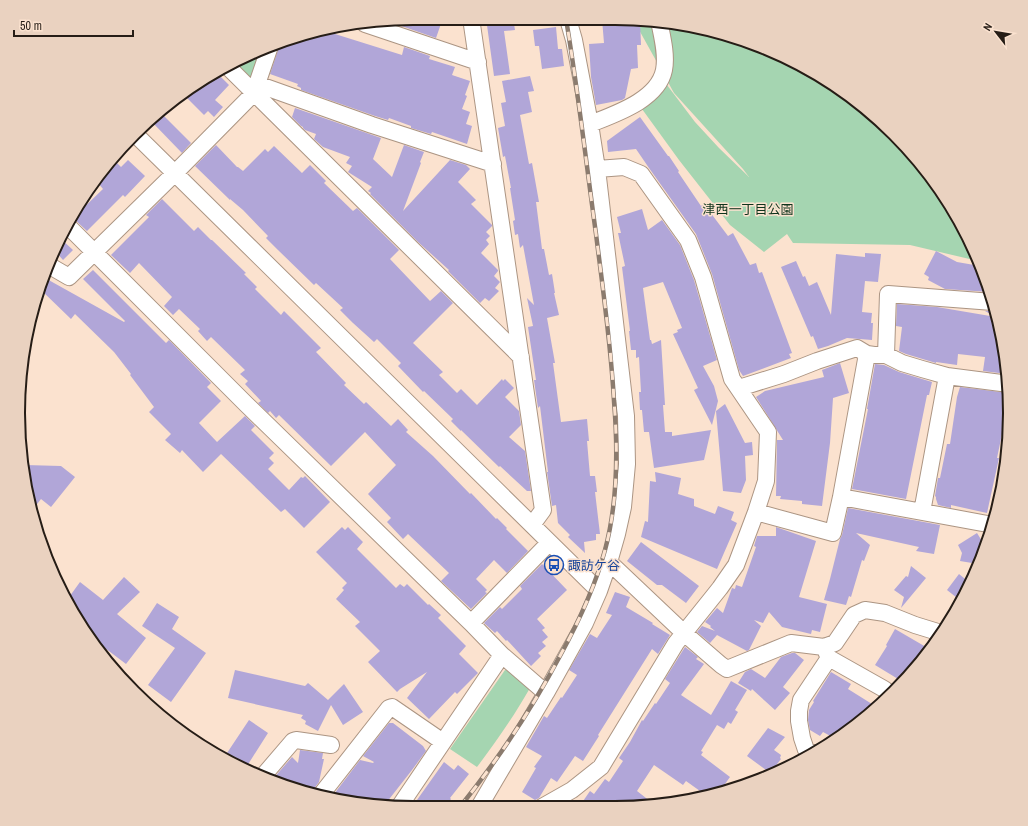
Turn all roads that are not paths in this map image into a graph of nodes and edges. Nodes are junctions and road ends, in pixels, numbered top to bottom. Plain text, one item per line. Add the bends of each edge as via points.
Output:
1 (472, 25) edge
2 (570, 25) edge
3 (374, 27) edge
4 (660, 28) edge
5 (267, 54) edge
6 (478, 62) junction
7 (232, 70) edge
8 (255, 89) junction
9 (590, 124) junction
10 (140, 138) edge
11 (493, 164) junction
12 (597, 169) junction
13 (175, 173) junction
14 (71, 229) edge
15 (95, 252) junction
16 (54, 268) edge
17 (986, 301) edge
18 (867, 354) junction
19 (886, 355) junction
20 (521, 357) junction
21 (947, 376) junction
22 (1002, 383) edge
23 (739, 388) junction
24 (841, 497) junction
25 (756, 512) junction
26 (922, 512) junction
27 (987, 524) edge
28 (532, 525) junction
29 (549, 543) junction
30 (609, 562) junction
31 (599, 591) junction
32 (471, 623) junction
33 (936, 632) edge
34 (684, 633) junction
35 (827, 652) junction
36 (502, 655) junction
37 (886, 690) edge
38 (546, 693) junction
39 (443, 742) junction
40 (331, 745) dead end
41 (807, 750) edge
42 (267, 772) edge
43 (324, 791) edge
44 (403, 801) edge
45 (483, 801) edge
46 (553, 801) edge

1 - 6 street
2 - 9 street
3 - 6 street
4 - 9 street via 665,50 664,70 658,86 635,105
5 - 8 street
6 - 11 street
7 - 8 street
8 - 11 street
8 - 13 street
8 - 20 street
9 - 12 street
10 - 13 street
11 - 20 street
12 - 23 street via 624,167 642,174 688,240 705,284 732,379
12 - 30 street via 626,416 627,464 623,507
13 - 15 street
13 - 28 street
14 - 15 street
15 - 16 street via 69,277
15 - 32 street via 246,404
17 - 19 street via 888,294
18 - 19 street
18 - 23 street via 857,348
18 - 24 street
19 - 21 street via 922,370
20 - 28 street via 543,510
21 - 22 street
21 - 26 street
23 - 25 street via 768,432 766,481
24 - 25 street via 832,533
24 - 26 street
25 - 34 street via 736,565
26 - 27 street
28 - 29 street
29 - 31 street
29 - 32 street
30 - 31 street
30 - 34 street
31 - 38 street via 585,623
32 - 36 street
33 - 35 street via 885,613 865,610 854,615
34 - 35 street via 727,669 791,642
34 - 46 street via 601,767 572,790
35 - 37 street
35 - 41 street via 801,700 799,721
36 - 38 street
36 - 39 street
38 - 45 street
39 - 43 street via 392,707 389,708
39 - 44 street
40 - 42 street via 293,740

